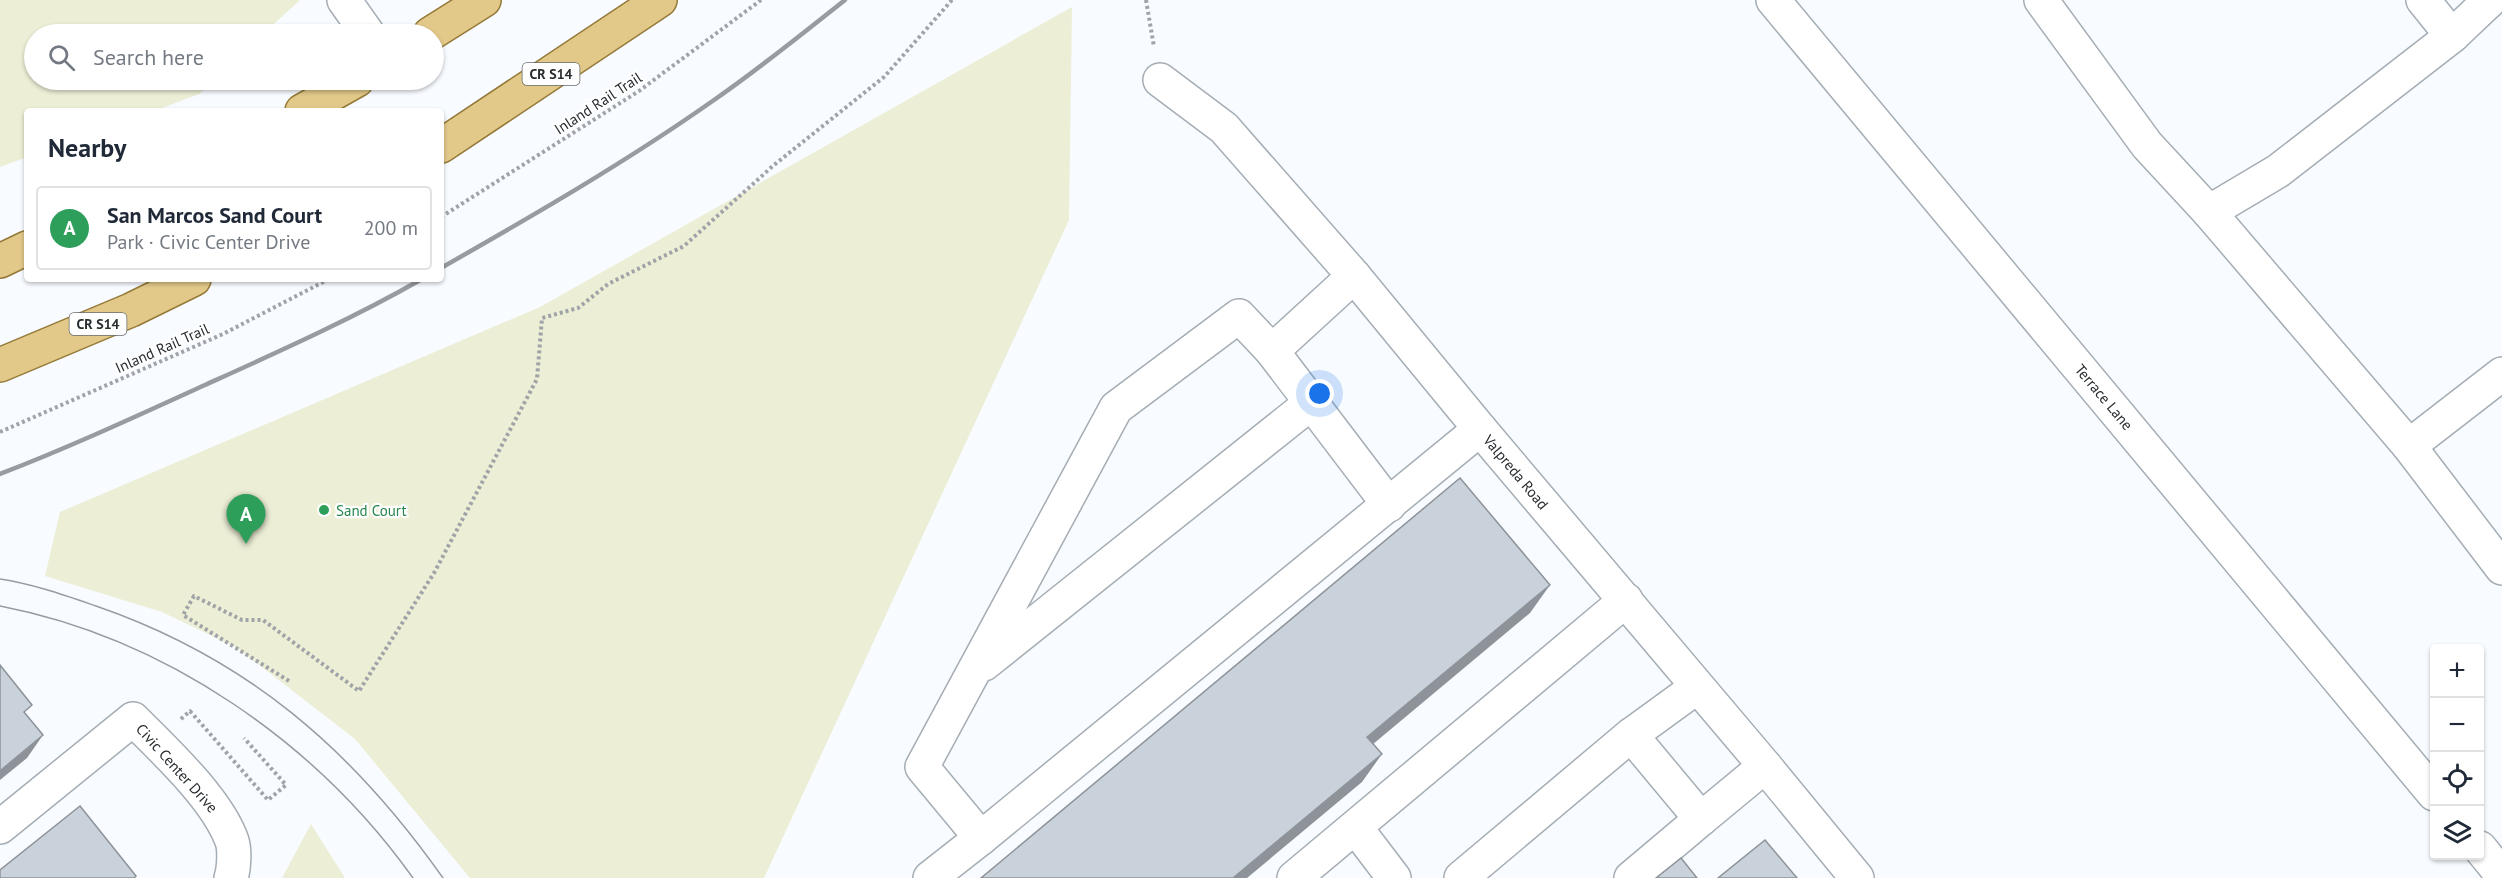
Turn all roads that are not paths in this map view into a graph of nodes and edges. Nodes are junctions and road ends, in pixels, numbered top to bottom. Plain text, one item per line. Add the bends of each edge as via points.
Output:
1 (344, 0) edge
2 (484, 0) edge
3 (660, 0) edge
4 (1773, 0) edge
5 (2041, 0) edge
6 (2423, 0) edge
7 (2490, 0) edge
8 (361, 24) edge
9 (444, 25) edge
10 (2452, 36) junction
11 (1160, 80) road end
12 (339, 90) edge
13 (307, 108) edge
14 (444, 144) edge
15 (2209, 212) junction
16 (24, 249) edge
17 (0, 261) edge
18 (1354, 276) junction
19 (188, 282) edge
20 (1272, 351) junction
21 (0, 365) edge
22 (2502, 374) edge
23 (1311, 403) junction
24 (1480, 429) junction
25 (2409, 446) junction
26 (1389, 505) junction
27 (2502, 568) edge
28 (1626, 600) junction
29 (974, 672) junction
30 (1697, 687) junction
31 (1631, 735) junction
32 (1765, 766) junction
33 (2430, 789) edge
34 (1701, 819) junction
35 (0, 827) edge
36 (1356, 828) junction
37 (981, 838) junction
38 (2484, 853) edge
39 (2502, 875) edge
40 (231, 878) edge
41 (930, 878) edge
42 (1294, 878) edge
43 (1394, 878) edge
44 (1461, 878) edge
45 (1630, 878) edge
46 (1857, 878) edge

1 - 8 street
2 - 9 main road
3 - 14 main road, CR S14
4 - 33 street, Terrace Lane
5 - 15 street via 2146,145
6 - 10 street
7 - 10 street
10 - 15 street via 2278,171
11 - 18 street, Valpreda Road via 1224,128
12 - 13 main road
15 - 25 street
16 - 17 main road
18 - 20 street
18 - 24 street, Valpreda Road
19 - 21 main road, CR S14
20 - 23 street
20 - 29 street via 1239,316 1116,408
22 - 25 street
23 - 26 street
23 - 29 street
24 - 26 street
24 - 28 street, Valpreda Road
25 - 27 street
26 - 37 street
28 - 30 street, Valpreda Road
28 - 36 street
29 - 37 street via 922,767
30 - 31 street
30 - 32 street, Valpreda Road
31 - 34 street
31 - 44 street
32 - 34 street
32 - 46 street, Valpreda Road
34 - 45 street
35 - 40 street, Civic Center Drive via 133,719 221,818 233,844
36 - 42 street
36 - 43 street
37 - 41 street
38 - 39 street

